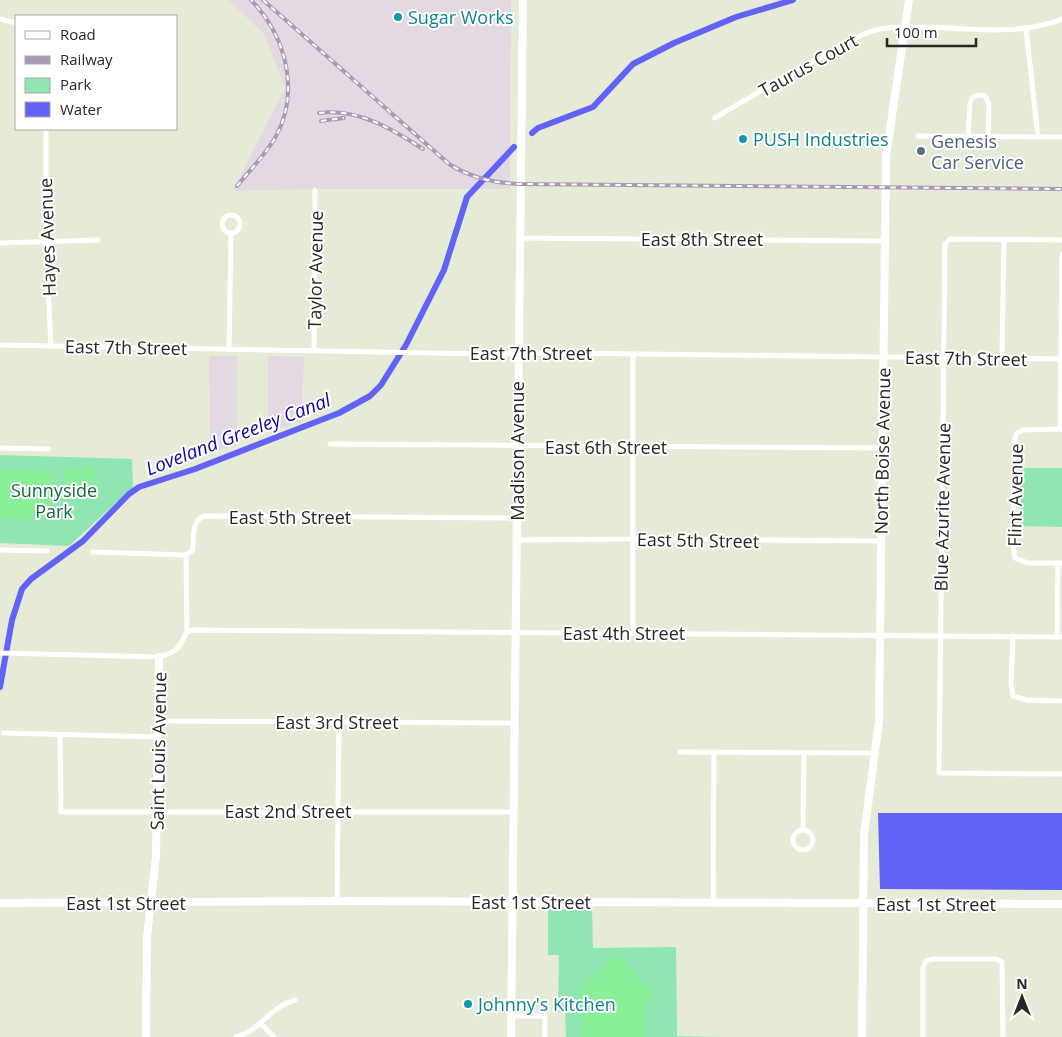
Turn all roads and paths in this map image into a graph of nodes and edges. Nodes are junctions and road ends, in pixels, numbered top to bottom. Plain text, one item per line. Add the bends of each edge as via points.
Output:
1 (523, 0) edge
2 (910, 0) edge
3 (0, 19) edge
4 (1062, 19) edge
5 (15, 23) edge
6 (906, 28) junction
7 (1026, 30) junction
8 (715, 118) dead end
9 (46, 130) edge
10 (918, 136) dead end
11 (968, 136) junction
12 (988, 136) junction
13 (1038, 137) junction
14 (1062, 137) edge
15 (315, 190) dead end
16 (231, 233) dead end
17 (519, 238) junction
18 (98, 240) dead end
19 (1004, 240) junction
20 (1062, 240) edge
21 (885, 241) junction
22 (46, 242) junction
23 (0, 243) edge
24 (1062, 254) edge
25 (0, 345) edge
26 (50, 346) junction
27 (229, 349) junction
28 (314, 350) junction
29 (517, 354) junction
30 (634, 354) junction
31 (883, 356) junction
32 (944, 357) junction
33 (1002, 358) junction
34 (1061, 359) edge
35 (1061, 429) edge
36 (330, 444) dead end
37 (517, 446) junction
38 (633, 447) junction
39 (0, 448) edge
40 (882, 448) junction
41 (49, 449) dead end
42 (516, 518) junction
43 (632, 539) junction
44 (516, 540) junction
45 (881, 541) junction
46 (0, 550) edge
47 (48, 551) dead end
48 (93, 552) dead end
49 (186, 555) junction
50 (1060, 563) edge
51 (186, 632) junction
52 (516, 632) junction
53 (633, 633) junction
54 (880, 635) junction
55 (940, 635) junction
56 (1013, 636) junction
57 (1060, 637) edge
58 (0, 653) edge
59 (159, 657) junction
60 (1062, 701) edge
61 (158, 721) junction
62 (338, 722) junction
63 (515, 723) junction
64 (4, 733) dead end
65 (60, 734) junction
66 (158, 737) junction
67 (680, 752) dead end
68 (714, 752) junction
69 (804, 753) junction
70 (875, 753) junction
71 (1062, 774) edge
72 (337, 811) junction
73 (157, 812) junction
74 (514, 812) junction
75 (803, 830) junction
76 (337, 900) junction
77 (514, 901) junction
78 (0, 902) edge
79 (151, 903) junction
80 (713, 903) junction
81 (864, 904) junction
82 (1062, 904) edge
83 (295, 1000) dead end
84 (511, 1016) junction
85 (261, 1024) junction
86 (146, 1036) edge
87 (236, 1037) edge
88 (274, 1037) edge
89 (511, 1037) edge
90 (545, 1037) edge
91 (862, 1037) edge
92 (923, 1037) edge
93 (1003, 1037) edge

1 - 17 main road, Madison Avenue
2 - 6 main road, North Boise Avenue
3 - 5 street
4 - 7 street, Taurus Court
6 - 7 street, Taurus Court
6 - 8 street, Taurus Court via 886,28 858,37
6 - 21 main road, North Boise Avenue via 888,139
7 - 13 street
9 - 22 street, Hayes Avenue
10 - 11 street
11 - 12 street
11 - 12 street via 970,104 978,95 985,96 989,104
12 - 13 street
13 - 14 street
15 - 28 street, Taylor Avenue
16 - 27 street
17 - 21 street, East 8th Street
17 - 29 main road, Madison Avenue
18 - 22 street
19 - 20 street
19 - 32 street, Blue Azurite Avenue via 947,241
19 - 33 street
21 - 31 main road, North Boise Avenue
22 - 23 street
22 - 26 street, Hayes Avenue
24 - 34 street
25 - 26 street, East 7th Street
26 - 27 street, East 7th Street
27 - 28 street, East 7th Street
28 - 29 street, East 7th Street
29 - 30 street, East 7th Street
29 - 37 main road, Madison Avenue
30 - 31 street, East 7th Street
30 - 38 street
31 - 32 street, East 7th Street
31 - 40 main road, North Boise Avenue
32 - 33 street, East 7th Street
32 - 55 street, Blue Azurite Avenue
33 - 34 street, East 7th Street
34 - 35 street
35 - 50 street, Flint Avenue via 1029,429 1017,433 1014,442 1015,558 1028,563
36 - 37 street, East 6th Street
37 - 38 street, East 6th Street
37 - 42 main road, Madison Avenue
38 - 40 street, East 6th Street
38 - 43 street
39 - 41 street
40 - 45 main road, North Boise Avenue
42 - 44 main road, Madison Avenue
42 - 49 street, East 5th Street via 204,516 194,525 192,552
43 - 44 street, East 5th Street
43 - 45 street, East 5th Street
43 - 53 street
44 - 52 main road, Madison Avenue
45 - 54 main road, North Boise Avenue
46 - 47 street
48 - 49 street
49 - 51 street
50 - 57 street
51 - 52 street, East 4th Street
51 - 59 street, Saint Louis Avenue via 179,649
52 - 53 street, East 4th Street
52 - 63 main road, Madison Avenue
53 - 54 street, East 4th Street
54 - 55 street, East 4th Street
54 - 70 main road, North Boise Avenue
55 - 56 street, East 4th Street
55 - 71 street, Blue Azurite Avenue via 939,773
56 - 57 street, East 4th Street
56 - 60 street via 1013,696 1027,700
58 - 59 street
59 - 61 main road, Saint Louis Avenue
61 - 62 street, East 3rd Street
61 - 66 main road, Saint Louis Avenue
62 - 63 street, East 3rd Street
62 - 72 street
63 - 74 main road, Madison Avenue
64 - 65 street
65 - 66 street
65 - 73 street, East 2nd Street via 61,812
66 - 73 main road, Saint Louis Avenue
67 - 68 street
68 - 69 street
68 - 80 street
69 - 70 street
69 - 75 street
70 - 81 main road, North Boise Avenue via 864,835
72 - 73 street, East 2nd Street
72 - 74 street, East 2nd Street
72 - 76 street
73 - 79 main road, Saint Louis Avenue
74 - 77 main road, Madison Avenue
75 - 75 street via 796,832 793,839 795,846 802,850 809,848 813,841 810,832
76 - 77 main road, East 1st Street
76 - 79 main road, East 1st Street
77 - 80 main road, East 1st Street
77 - 84 main road, Madison Avenue
78 - 79 main road, East 1st Street
79 - 86 main road, Saint Louis Avenue via 147,937
80 - 81 main road, East 1st Street
81 - 82 main road, East 1st Street
81 - 91 main road, North Boise Avenue
83 - 85 street via 275,1008
84 - 89 main road, Madison Avenue
84 - 90 street via 545,1016
85 - 87 street
85 - 88 street
92 - 93 street via 923,967 932,959 996,959 1002,962

